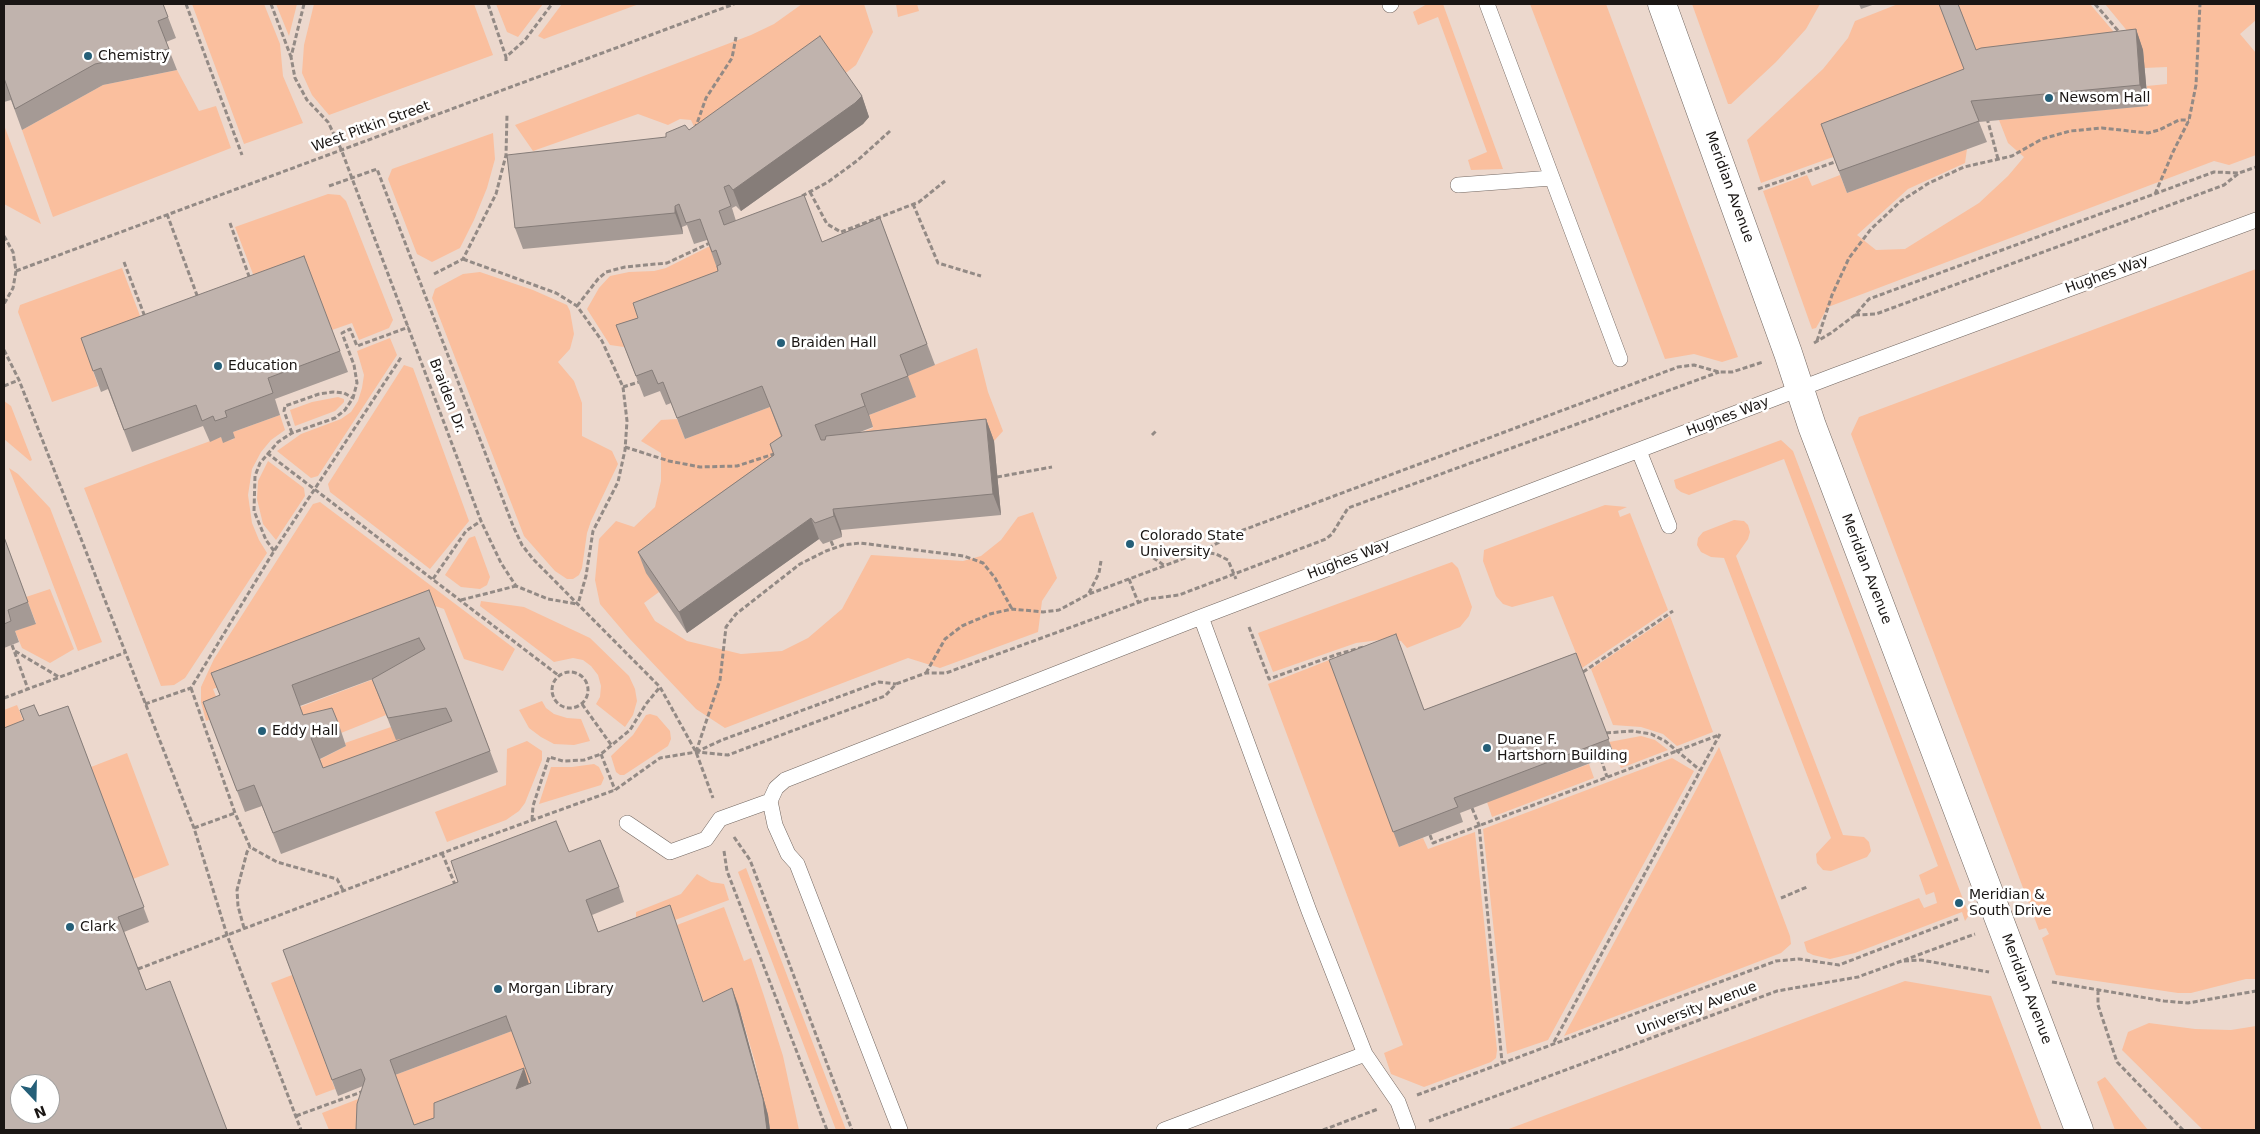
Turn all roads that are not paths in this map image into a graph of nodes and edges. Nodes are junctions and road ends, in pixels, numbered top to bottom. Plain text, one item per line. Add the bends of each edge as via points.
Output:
1 (1487, 4) edge
2 (1662, 4) edge
3 (1552, 178) junction
4 (1458, 185) dead end
5 (2256, 220) edge
6 (1620, 359) dead end
7 (1800, 389) junction
8 (1639, 451) junction
9 (1668, 526) dead end
10 (1200, 617) junction
11 (770, 802) junction
12 (628, 823) dead end
13 (1365, 1054) junction
14 (1408, 1129) road end
15 (900, 1130) edge
16 (1164, 1130) edge
17 (2079, 1130) edge

1 - 3 lane
2 - 7 street, Meridian Avenue
3 - 4 lane
3 - 6 lane
5 - 7 lane, Hughes Way
7 - 8 lane, Hughes Way
7 - 17 street, Meridian Avenue
8 - 9 lane
8 - 10 lane, Hughes Way
10 - 11 lane, Hughes Way via 785,780 776,788
10 - 13 lane
11 - 12 lane via 720,819 706,839 670,852
11 - 15 lane via 775,825 788,854 797,864
13 - 14 lane via 1398,1102
13 - 16 lane

